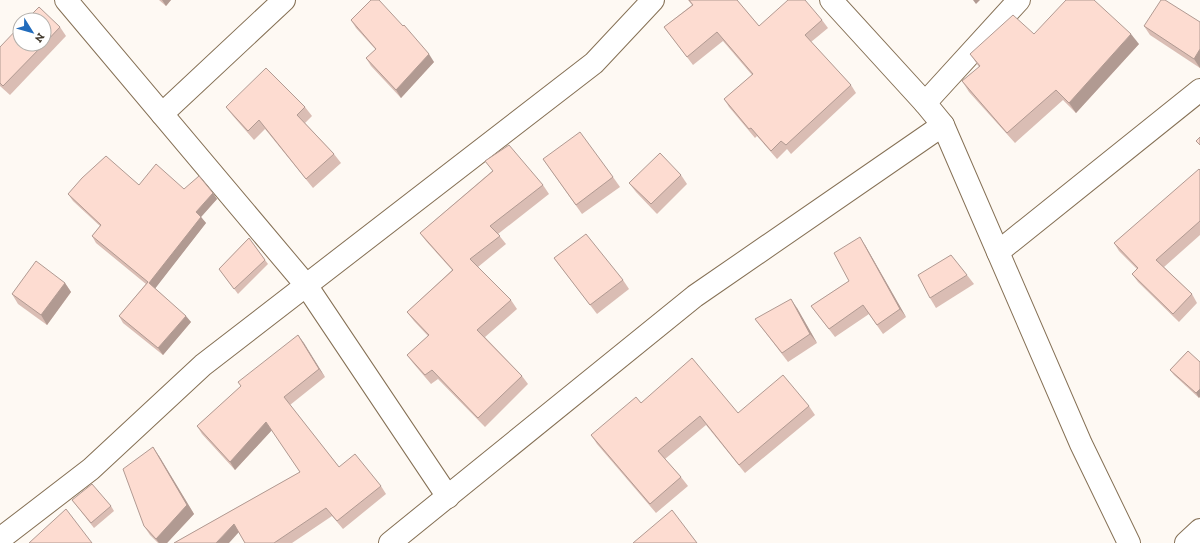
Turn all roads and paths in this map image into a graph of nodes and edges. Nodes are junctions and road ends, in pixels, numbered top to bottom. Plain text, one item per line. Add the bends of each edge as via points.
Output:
1 (66, 0) edge
2 (284, 0) edge
3 (653, 0) edge
4 (831, 0) edge
5 (1019, 0) edge
6 (1200, 90) edge
7 (925, 103) junction
8 (162, 114) junction
9 (943, 125) junction
10 (998, 252) junction
11 (306, 285) junction
12 (448, 497) junction
13 (1200, 530) edge
14 (0, 539) edge
15 (390, 543) edge
16 (1129, 543) edge
17 (1186, 543) edge

1 - 8 street
2 - 8 street
3 - 11 street via 594,63
4 - 7 street
5 - 7 street
6 - 10 street
7 - 9 street
8 - 11 street
9 - 10 street
9 - 12 street via 695,296
10 - 16 street via 1081,444
11 - 12 street
11 - 14 street via 203,365 91,469
12 - 15 street
13 - 17 street

